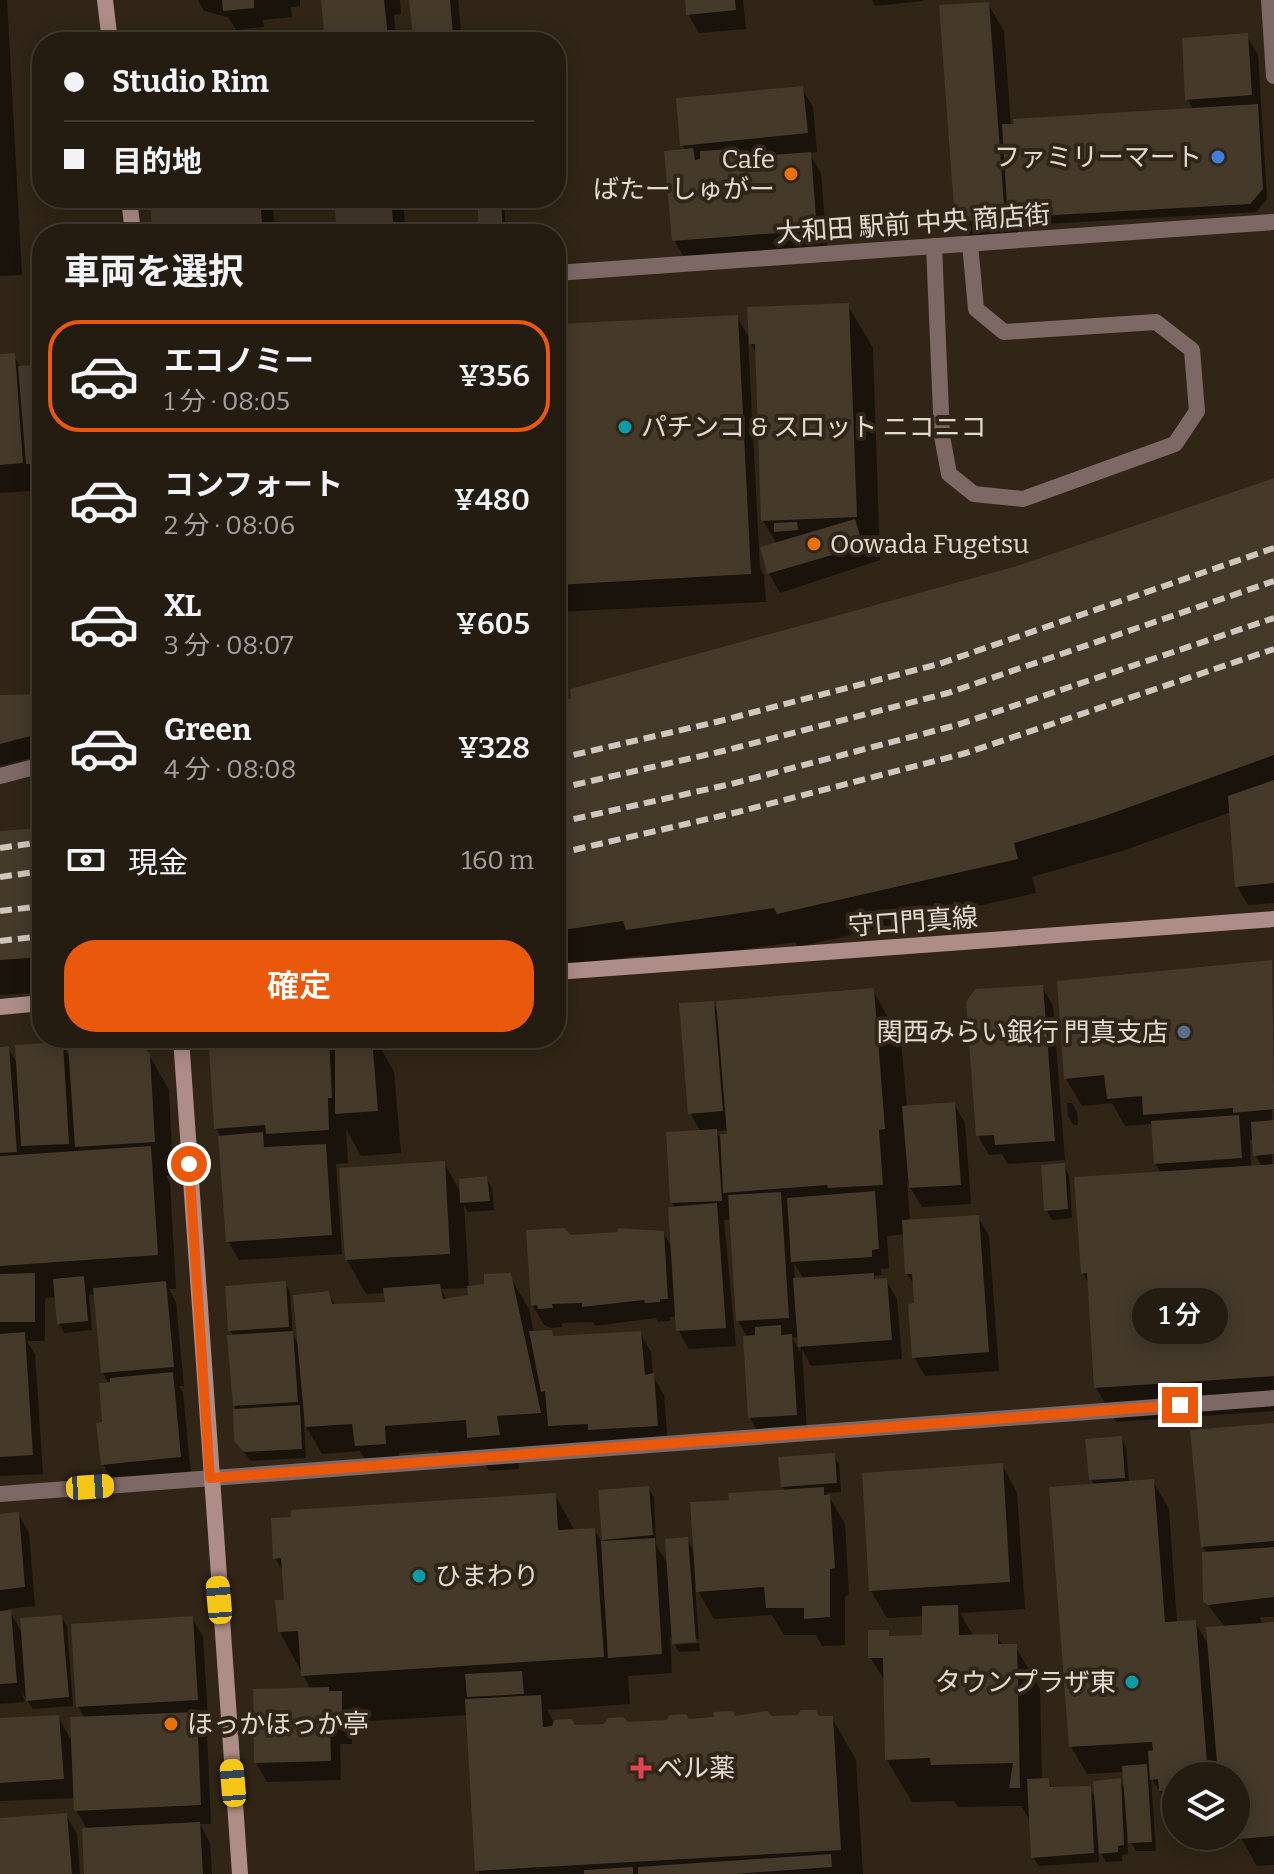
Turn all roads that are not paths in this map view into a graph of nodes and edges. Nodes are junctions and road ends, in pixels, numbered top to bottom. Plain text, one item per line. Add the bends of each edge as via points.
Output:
1 (105, 0) edge
2 (1270, 2) edge
3 (109, 32) edge
4 (1274, 76) edge
5 (1274, 222) edge
6 (970, 244) junction
7 (934, 246) junction
8 (566, 272) edge
9 (32, 768) edge
10 (0, 776) edge
11 (1274, 919) edge
12 (566, 971) edge
13 (32, 1004) edge
14 (0, 1007) edge
15 (182, 1048) edge
16 (1274, 1398) edge
17 (210, 1478) junction
18 (0, 1494) edge
19 (240, 1874) edge

1 - 3 street
2 - 4 street
5 - 6 street, 大和田 駅前 中央 商店街
6 - 7 street, 大和田 駅前 中央 商店街
6 - 7 street via 976,309 1004,332 1156,322 1192,350 1197,411 1175,444 1023,499 974,494 949,474 942,436
7 - 8 street, 大和田 駅前 中央 商店街
9 - 10 street
11 - 12 street, 守口門真線
13 - 14 street
15 - 17 street
16 - 17 street
17 - 18 street
17 - 19 street

